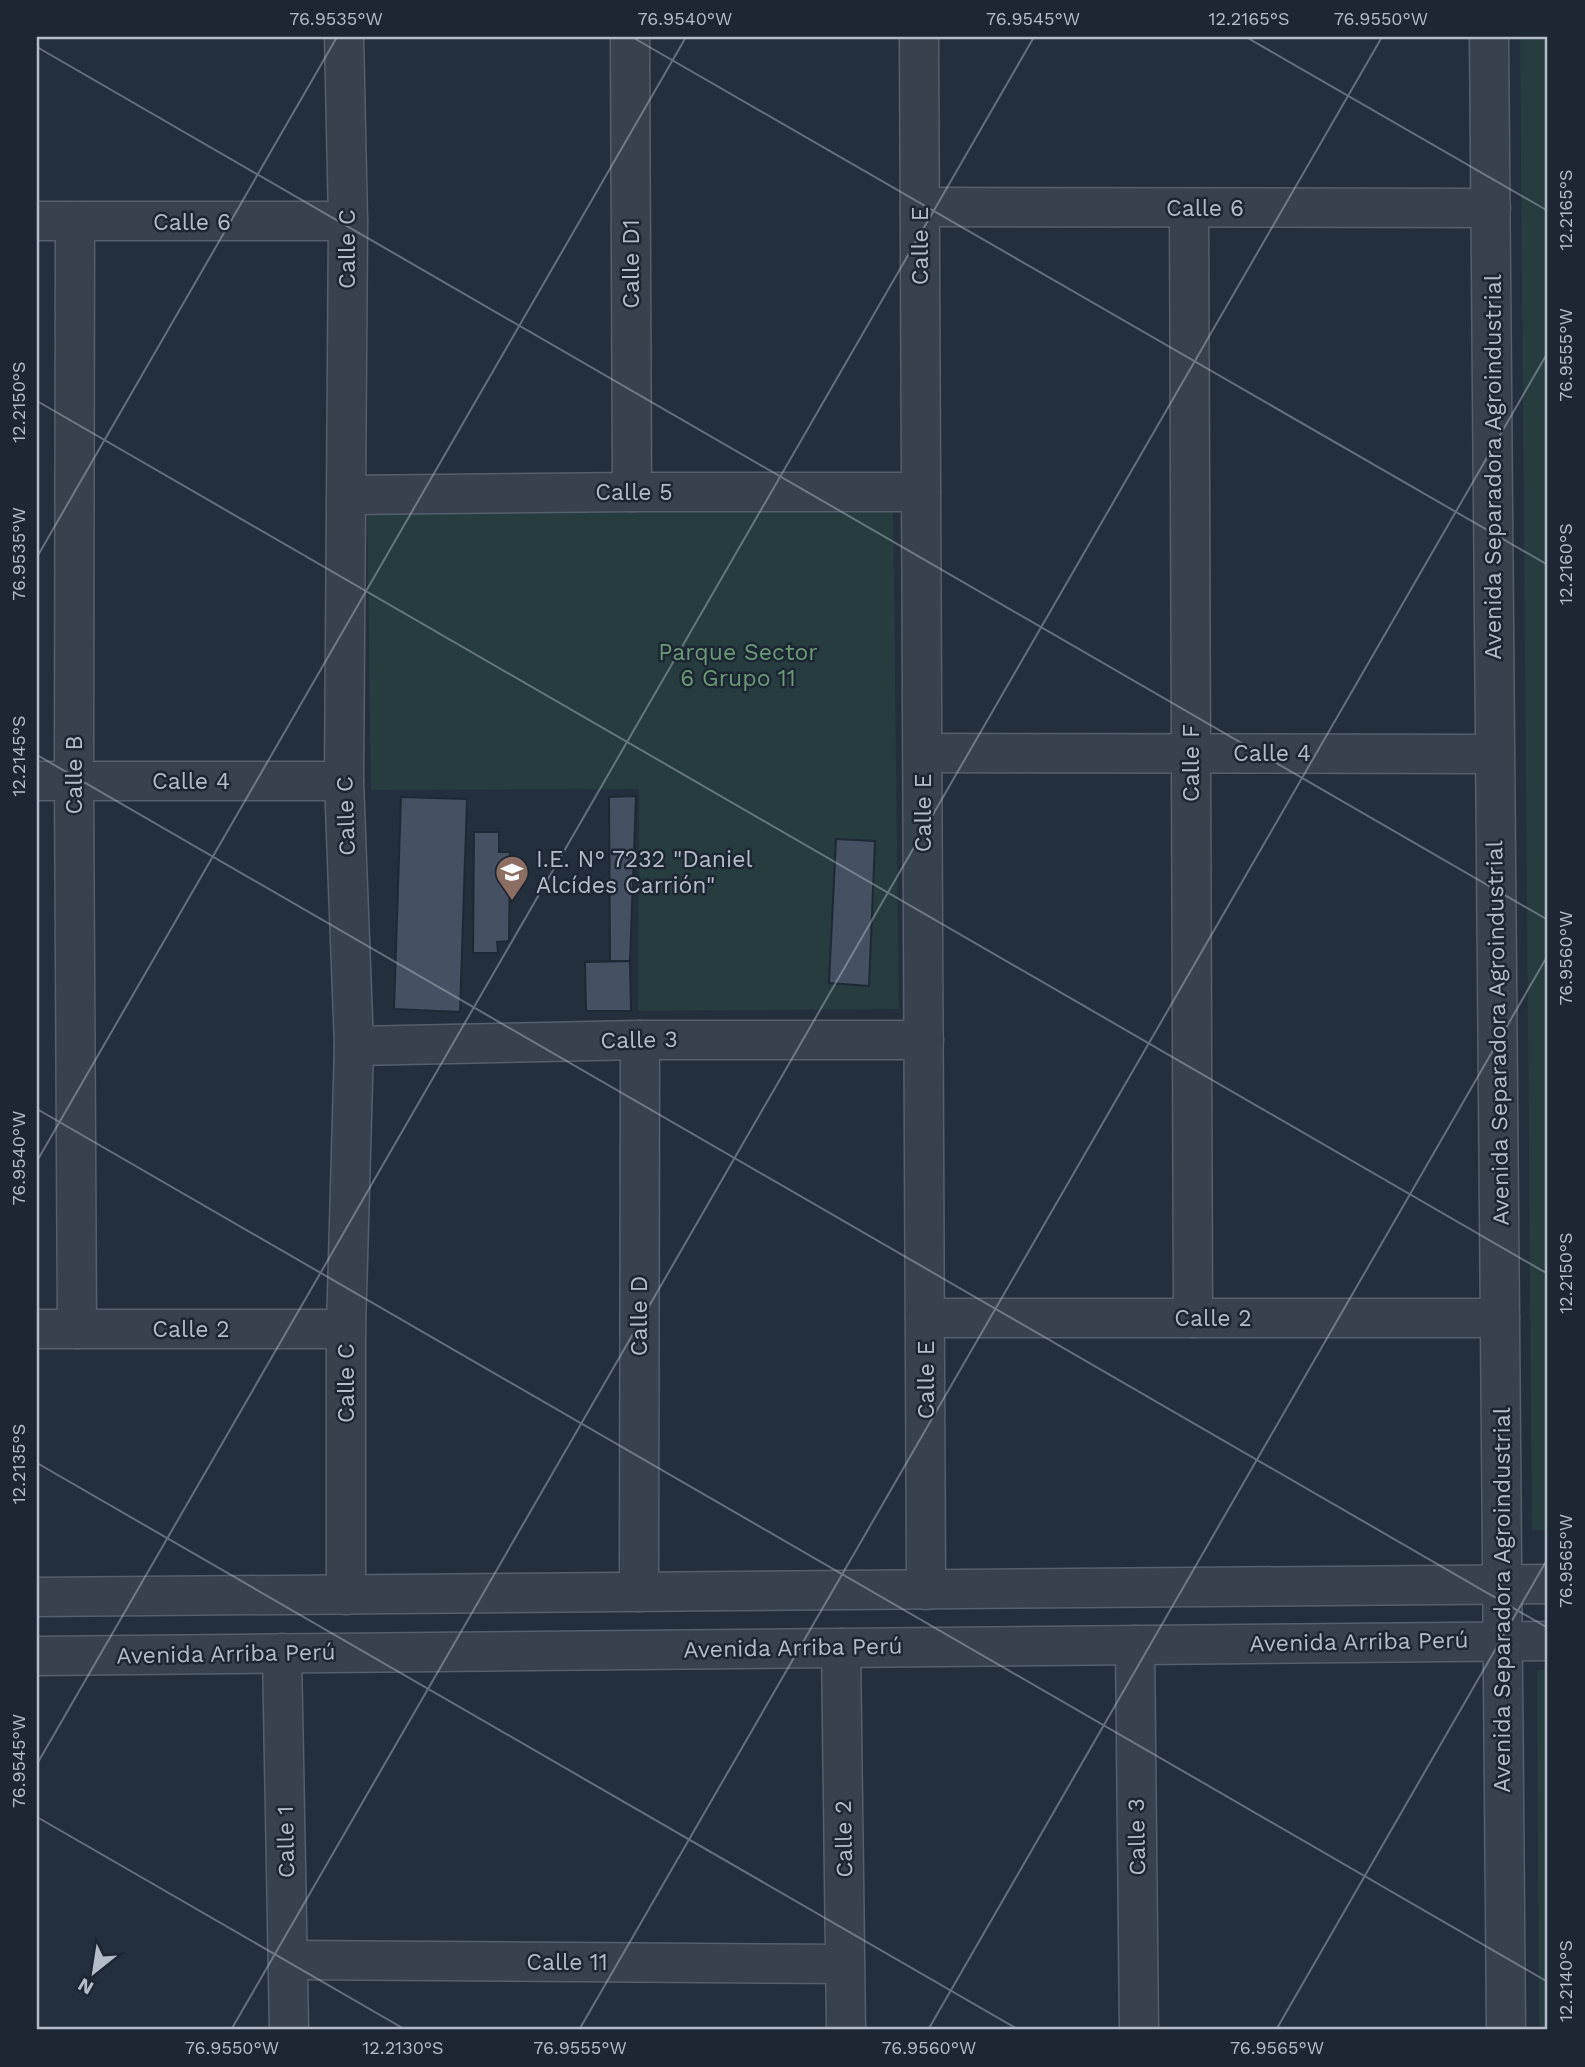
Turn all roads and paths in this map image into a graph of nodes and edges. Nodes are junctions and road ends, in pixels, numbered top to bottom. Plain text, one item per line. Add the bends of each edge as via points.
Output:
1 (344, 37) edge
2 (630, 37) edge
3 (919, 37) edge
4 (1489, 37) edge
5 (920, 207) junction
6 (1189, 208) junction
7 (1491, 208) junction
8 (37, 221) edge
9 (348, 221) junction
10 (75, 222) junction
11 (632, 492) junction
12 (921, 492) junction
13 (347, 495) junction
14 (923, 753) junction
15 (1191, 753) junction
16 (1495, 754) junction
17 (37, 781) edge
18 (74, 781) junction
19 (344, 781) junction
20 (640, 1040) junction
21 (924, 1040) junction
22 (354, 1046) junction
23 (925, 1318) junction
24 (1193, 1318) junction
25 (1500, 1318) junction
26 (37, 1329) edge
27 (77, 1329) junction
28 (346, 1329) junction
29 (1548, 1584) edge
30 (1502, 1585) junction
31 (926, 1590) junction
32 (639, 1592) junction
33 (346, 1595) junction
34 (37, 1597) edge
35 (1503, 1641) junction
36 (1548, 1641) edge
37 (1135, 1644) junction
38 (841, 1648) junction
39 (282, 1653) junction
40 (37, 1656) edge
41 (288, 1960) junction
42 (845, 1964) junction
43 (289, 2030) edge
44 (846, 2030) edge
45 (1139, 2030) edge
46 (1506, 2030) edge

1 - 9 street, Calle C
2 - 11 street, Calle D1
3 - 5 street, Calle E
4 - 7 street, Avenida Separadora Agroindustrial
5 - 6 street, Calle 6
5 - 12 street, Calle E
6 - 7 street, Calle 6
6 - 15 street, Calle F
7 - 16 street, Avenida Separadora Agroindustrial
8 - 10 street, Calle 6
9 - 10 street, Calle 6
9 - 13 street, Calle C
10 - 18 street, Calle B
11 - 12 street, Calle 5
11 - 13 street, Calle 5
12 - 14 street, Calle E
13 - 19 street, Calle C
14 - 15 street, Calle 4
14 - 21 street, Calle E
15 - 16 street, Calle 4
15 - 24 street, Calle F
16 - 25 street, Avenida Separadora Agroindustrial
17 - 18 street, Calle 4
18 - 19 street, Calle 4
18 - 27 street, Calle B
19 - 22 street, Calle C
20 - 21 street, Calle 3
20 - 22 street, Calle 3
20 - 32 street, Calle D
21 - 23 street, Calle E
22 - 28 street, Calle C
23 - 24 street, Calle 2
23 - 31 street, Calle E
24 - 25 street, Calle 2
25 - 30 street, Avenida Separadora Agroindustrial
26 - 27 street, Calle 2
27 - 28 street, Calle 2
28 - 33 street, Calle C
29 - 30 street
30 - 31 street
30 - 35 street, Avenida Separadora Agroindustrial
31 - 32 street
32 - 33 street
33 - 34 street
35 - 36 street, Avenida Arriba Perú
35 - 37 street, Avenida Arriba Perú
35 - 46 street, Avenida Separadora Agroindustrial
37 - 38 street, Avenida Arriba Perú
37 - 45 street, Calle 3
38 - 39 street, Avenida Arriba Perú
38 - 42 street, Calle 2
39 - 40 street, Avenida Arriba Perú
39 - 41 street, Calle 1
41 - 42 street, Calle 11
41 - 43 street, Calle 1
42 - 44 street, Calle 2

